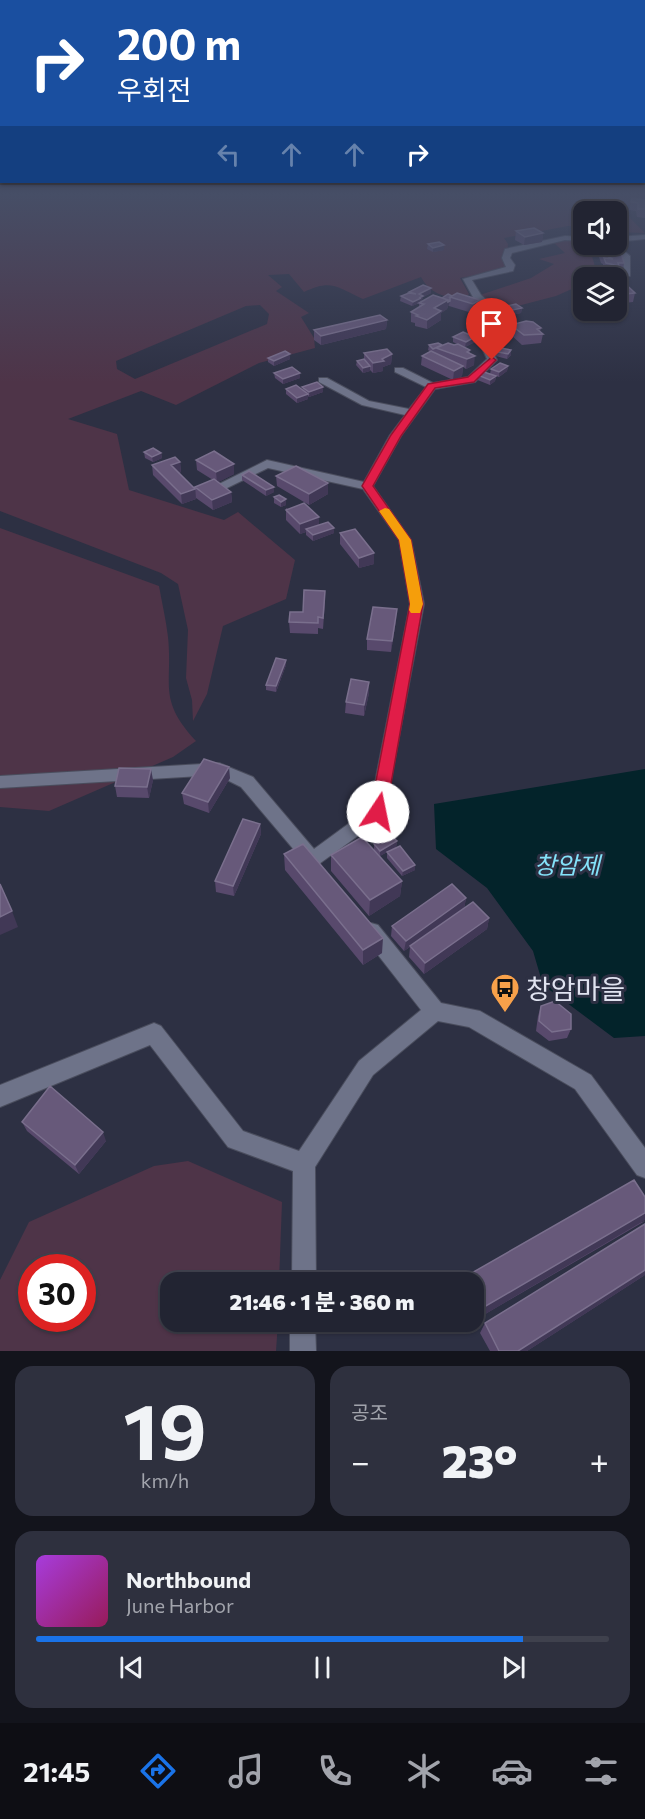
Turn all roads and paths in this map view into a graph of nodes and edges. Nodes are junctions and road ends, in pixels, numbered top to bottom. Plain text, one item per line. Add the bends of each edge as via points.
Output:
1 (507, 256) edge
2 (399, 370) dead end
3 (322, 380) dead end
4 (432, 386) junction
5 (411, 413) junction
6 (221, 486) edge
7 (367, 486) junction
8 (0, 782) edge
9 (313, 859) junction
10 (327, 877) edge
11 (356, 913) edge
12 (435, 1011) junction
13 (0, 1096) edge
14 (304, 1164) junction
15 (645, 1167) edge
16 (304, 1272) edge
17 (303, 1332) edge
18 (303, 1351) edge

1 - 4 street via 510,269 467,279 477,297 498,314 479,331 492,360 471,380
2 - 4 street
3 - 5 street via 366,403
4 - 5 street
5 - 7 street
6 - 7 street via 267,464
7 - 9 street via 405,540 417,604 378,812
8 - 9 street via 219,769 247,783
9 - 10 street
11 - 12 street
12 - 14 street via 366,1068
12 - 15 street via 473,1018 583,1082
13 - 14 street via 154,1033 236,1139
14 - 16 street
17 - 18 street

